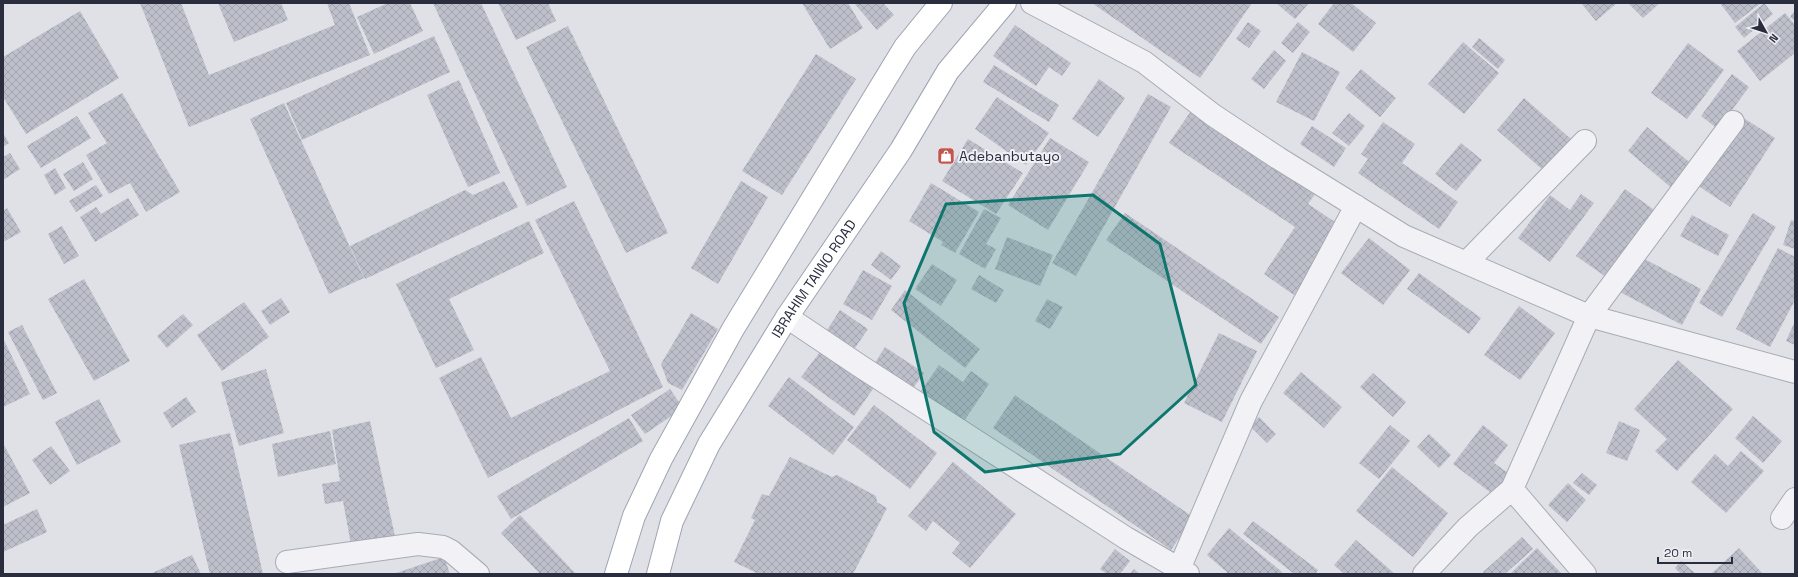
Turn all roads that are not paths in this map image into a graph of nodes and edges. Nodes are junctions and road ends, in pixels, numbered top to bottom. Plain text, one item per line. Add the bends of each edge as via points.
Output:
1 (941, 3) edge
2 (1005, 3) edge
3 (1032, 3) edge
4 (1733, 122) dead end
5 (1585, 141) dead end
6 (1356, 206) junction
7 (1467, 262) junction
8 (1589, 316) junction
9 (787, 317) junction
10 (1795, 372) edge
11 (1512, 490) junction
12 (1795, 499) edge
13 (1782, 518) dead end
14 (287, 562) dead end
15 (1182, 572) edge
16 (478, 574) edge
17 (616, 574) edge
18 (658, 574) edge
19 (1424, 574) edge
20 (1585, 574) edge

1 - 17 main road via 905,48 733,329 661,459 634,516
2 - 9 main road, IBRAHIM TAIWO ROAD via 948,71 901,150
3 - 6 street via 1144,62 1213,114
4 - 8 street
5 - 7 street
6 - 7 street via 1404,236
6 - 15 street via 1251,401
7 - 8 street
8 - 10 street
8 - 11 street
9 - 15 street
9 - 18 main road, IBRAHIM TAIWO ROAD via 709,444 688,485 672,521
11 - 19 street via 1468,527
11 - 20 street
12 - 13 street
14 - 16 street via 418,544 443,546

